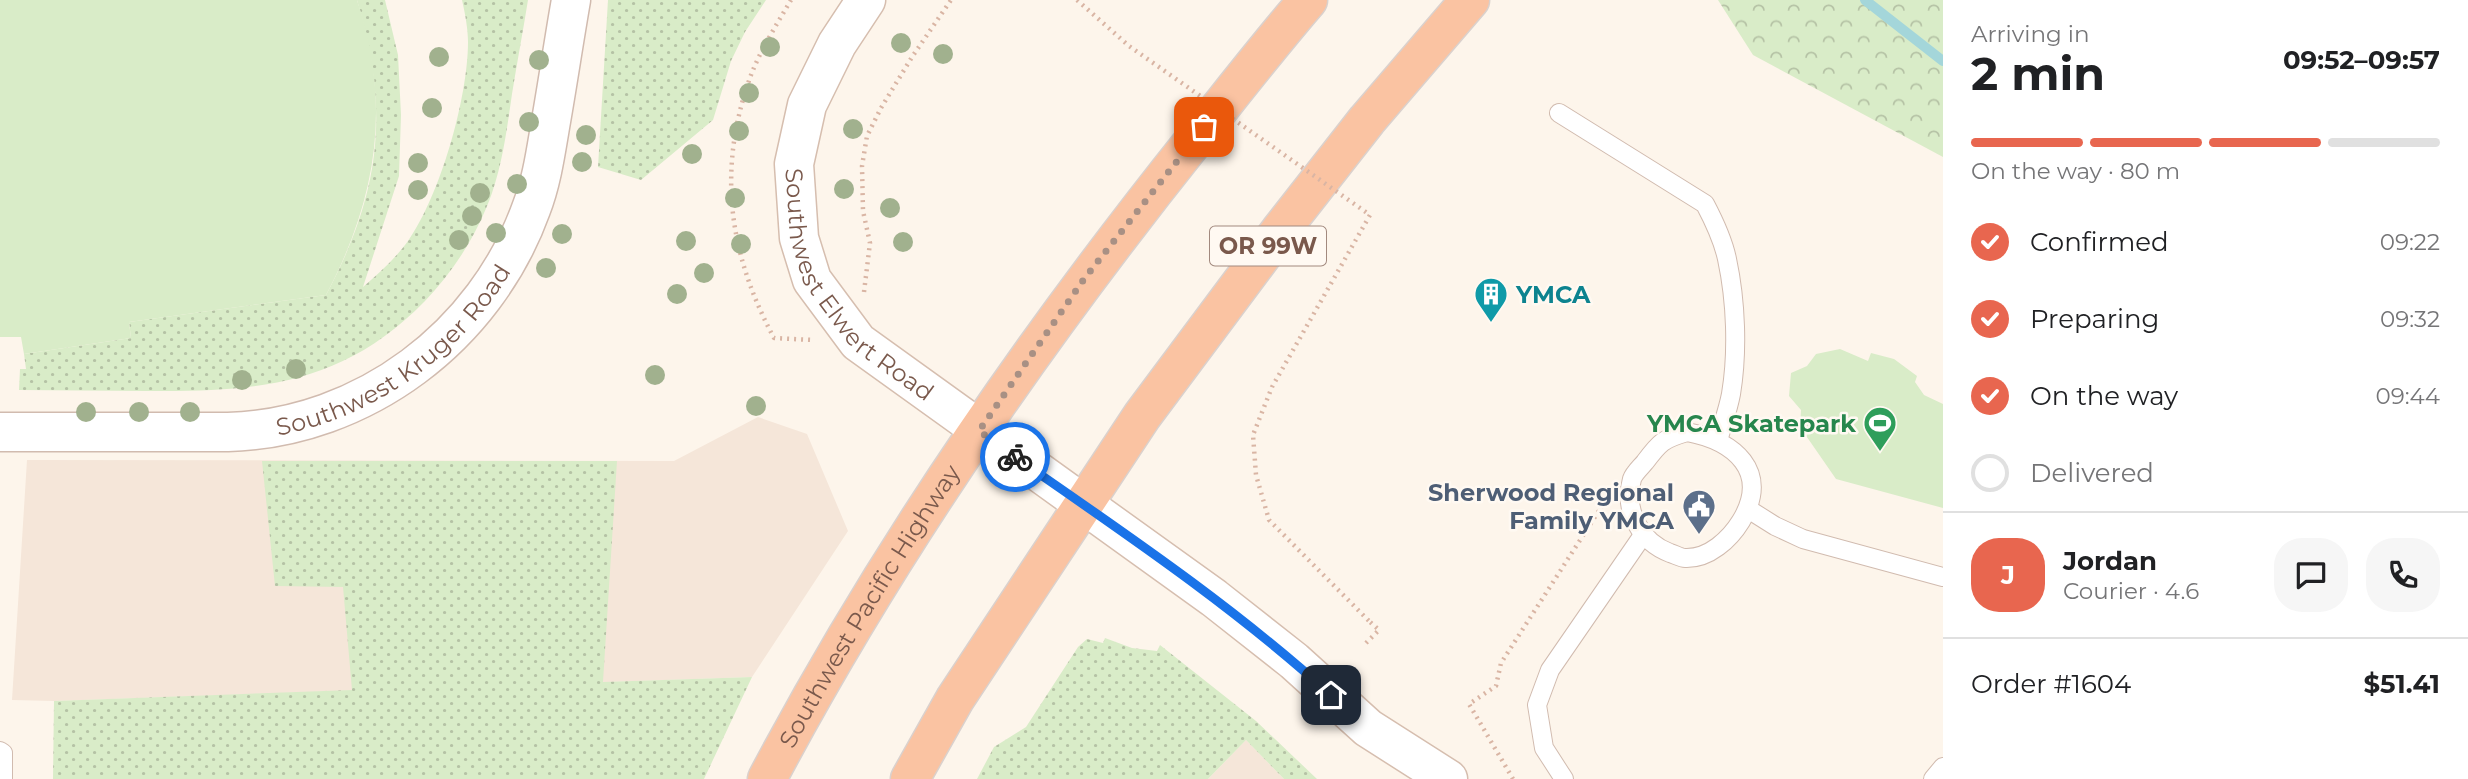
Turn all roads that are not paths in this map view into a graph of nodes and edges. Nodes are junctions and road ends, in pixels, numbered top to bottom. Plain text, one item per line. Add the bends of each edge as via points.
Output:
1 (571, 0) edge
2 (866, 0) edge
3 (1308, 0) edge
4 (1470, 0) edge
5 (1559, 113) dead end
6 (979, 431) junction
7 (0, 432) edge
8 (1718, 442) junction
9 (1083, 504) junction
10 (1748, 509) junction
11 (1643, 535) junction
12 (1943, 577) edge
13 (1368, 728) junction
14 (0, 751) edge
15 (1943, 767) edge
16 (3, 779) edge
17 (767, 779) edge
18 (910, 779) edge
19 (1395, 779) edge
20 (1448, 779) edge
21 (1564, 779) edge
22 (1933, 779) edge

1 - 7 main road, Southwest Kruger Road via 540,181 523,231 481,302 413,368 336,410 265,430
2 - 6 main road, Southwest Elwert Road via 837,44 807,105 794,164 799,238 813,279 858,342
3 - 6 highway, Southwest Pacific Highway via 1084,279
4 - 9 highway, OR 99W via 1280,231 1142,416
5 - 8 lane via 1705,204 1717,226 1727,258 1734,343 1731,394
6 - 9 main road, Southwest Elwert Road
6 - 17 highway, Southwest Pacific Highway via 840,644
8 - 10 lane via 1746,463 1751,484
8 - 11 lane via 1687,432 1666,438 1655,448 1633,478 1630,504
9 - 13 main road, Southwest Elwert Road via 1214,598
9 - 18 highway, OR 99W via 955,699
10 - 11 lane via 1733,535 1698,555 1685,558 1656,547
10 - 12 lane via 1803,539
11 - 21 lane via 1550,670 1537,705 1544,748
13 - 19 main road
13 - 20 main road
14 - 16 lane
15 - 22 lane

